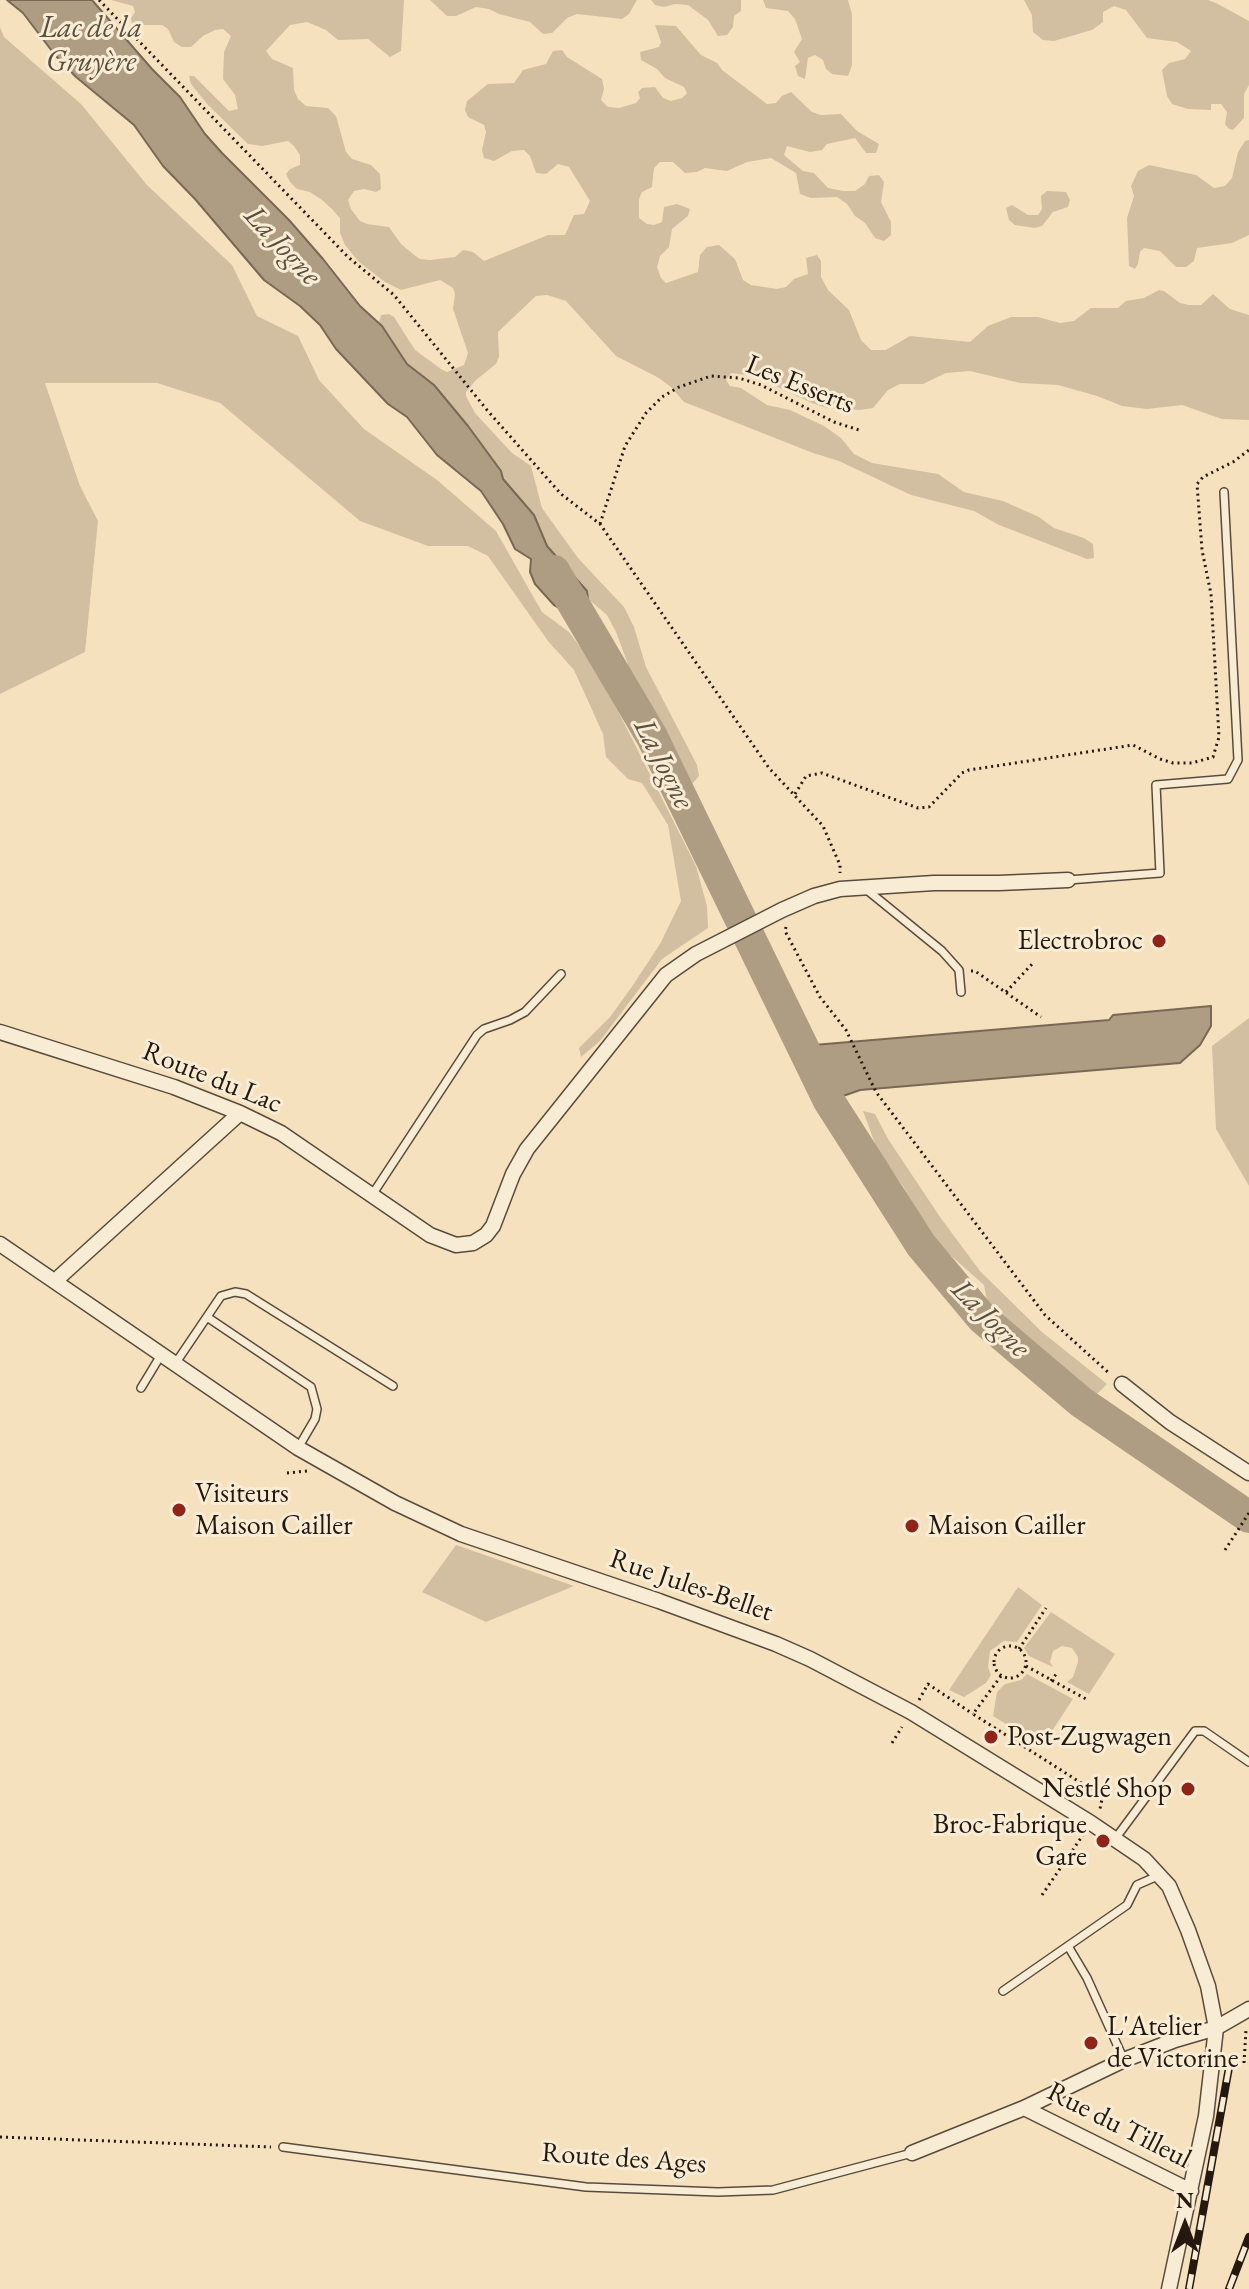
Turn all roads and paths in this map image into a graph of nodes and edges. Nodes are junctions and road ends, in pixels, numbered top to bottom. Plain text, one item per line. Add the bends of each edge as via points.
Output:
1 (99, 0) edge
2 (859, 430) dead end
3 (1249, 450) edge
4 (1224, 492) dead end
5 (600, 524) junction
6 (795, 794) junction
7 (1068, 880) joint
8 (866, 888) junction
9 (840, 889) junction
10 (785, 931) dead end
11 (1033, 963) dead end
12 (959, 970) junction
13 (561, 974) dead end
14 (961, 992) dead end
15 (1006, 992) junction
16 (1041, 1017) dead end
17 (0, 1032) edge
18 (240, 1113) junction
19 (372, 1195) junction
20 (0, 1244) edge
21 (55, 1281) junction
22 (207, 1317) junction
23 (161, 1355) junction
24 (175, 1364) junction
25 (1122, 1384) joint
26 (393, 1386) dead end
27 (141, 1388) dead end
28 (298, 1448) junction
29 (311, 1467) dead end
30 (287, 1473) dead end
31 (1249, 1473) edge
32 (1249, 1513) edge
33 (1225, 1550) dead end
34 (1046, 1608) dead end
35 (1019, 1649) junction
36 (1026, 1666) junction
37 (1057, 1673) dead end
38 (1001, 1676) junction
39 (1051, 1681) junction
40 (1086, 1699) dead end
41 (911, 1712) junction
42 (973, 1714) junction
43 (892, 1743) dead end
44 (1249, 1762) edge
45 (1091, 1823) junction
46 (1115, 1839) junction
47 (1161, 1875) junction
48 (1042, 1895) dead end
49 (1068, 1946) junction
50 (1003, 1991) dead end
51 (1249, 2010) edge
52 (1216, 2028) junction
53 (1124, 2060) junction
54 (1244, 2063) dead end
55 (1024, 2108) junction
56 (0, 2137) edge
57 (283, 2147) joint
58 (912, 2153) joint
59 (1191, 2191) junction
60 (1169, 2289) edge

1 - 5 path via 348,257 394,295 561,494
2 - 5 path, Les Esserts via 739,378 711,376 679,387 646,413 625,446
3 - 6 path via 1197,484 1211,594 1219,737 1213,757 1173,763 1133,745 969,770 929,807 918,808 822,773 806,776
4 - 7 lane via 1238,760 1228,779 1156,785 1160,873
5 - 6 path via 762,758
6 - 9 path via 823,826 840,865
7 - 8 street
8 - 9 street
8 - 12 lane
9 - 19 street, Route du Lac via 782,910 666,975 527,1149 486,1235 456,1245 441,1240
10 - 25 path via 820,997 846,1030 876,1092 1045,1315
11 - 15 path
12 - 14 lane
12 - 15 path via 975,971
13 - 19 lane via 525,1012 477,1035
15 - 16 path
17 - 18 street, Route du Lac
18 - 19 street, Route du Lac via 272,1127
18 - 21 street
20 - 21 street, Rue Jules-Bellet
21 - 23 street, Rue Jules-Bellet
22 - 24 lane
22 - 26 lane via 225,1293 246,1294
22 - 28 lane via 311,1387 315,1419
23 - 24 street, Rue Jules-Bellet
23 - 27 lane
24 - 28 street, Rue Jules-Bellet
25 - 31 street
28 - 41 street, Rue Jules-Bellet via 450,1529 776,1644
29 - 30 path
32 - 33 path
34 - 35 path
35 - 36 path
35 - 38 path via 1006,1647 996,1653 994,1666
36 - 38 path via 1014,1678
36 - 39 path
37 - 39 path
38 - 42 path
39 - 40 path
41 - 42 path via 928,1684
41 - 43 path
41 - 45 street, Rue Jules-Bellet
42 - 45 path via 1100,1795 1102,1803
44 - 46 lane via 1204,1731 1195,1731
45 - 46 street, Rue Jules-Bellet
45 - 48 path
46 - 47 street, Rue Jules-Bellet
47 - 49 lane via 1137,1885 1127,1905
47 - 52 street, Rue Jules-Bellet via 1188,1930
49 - 50 lane
49 - 53 lane
51 - 52 street, Route des Ages
51 - 54 path
52 - 53 street, Route des Ages
52 - 59 street, Rue Jules-Bellet
53 - 55 street, Route des Ages
55 - 58 street, Route des Ages
55 - 59 street, Rue du Tilleul
56 - 57 path
57 - 58 lane, Route des Ages via 586,2187 718,2192 773,2190
59 - 60 street, Rue Jules-Bellet

